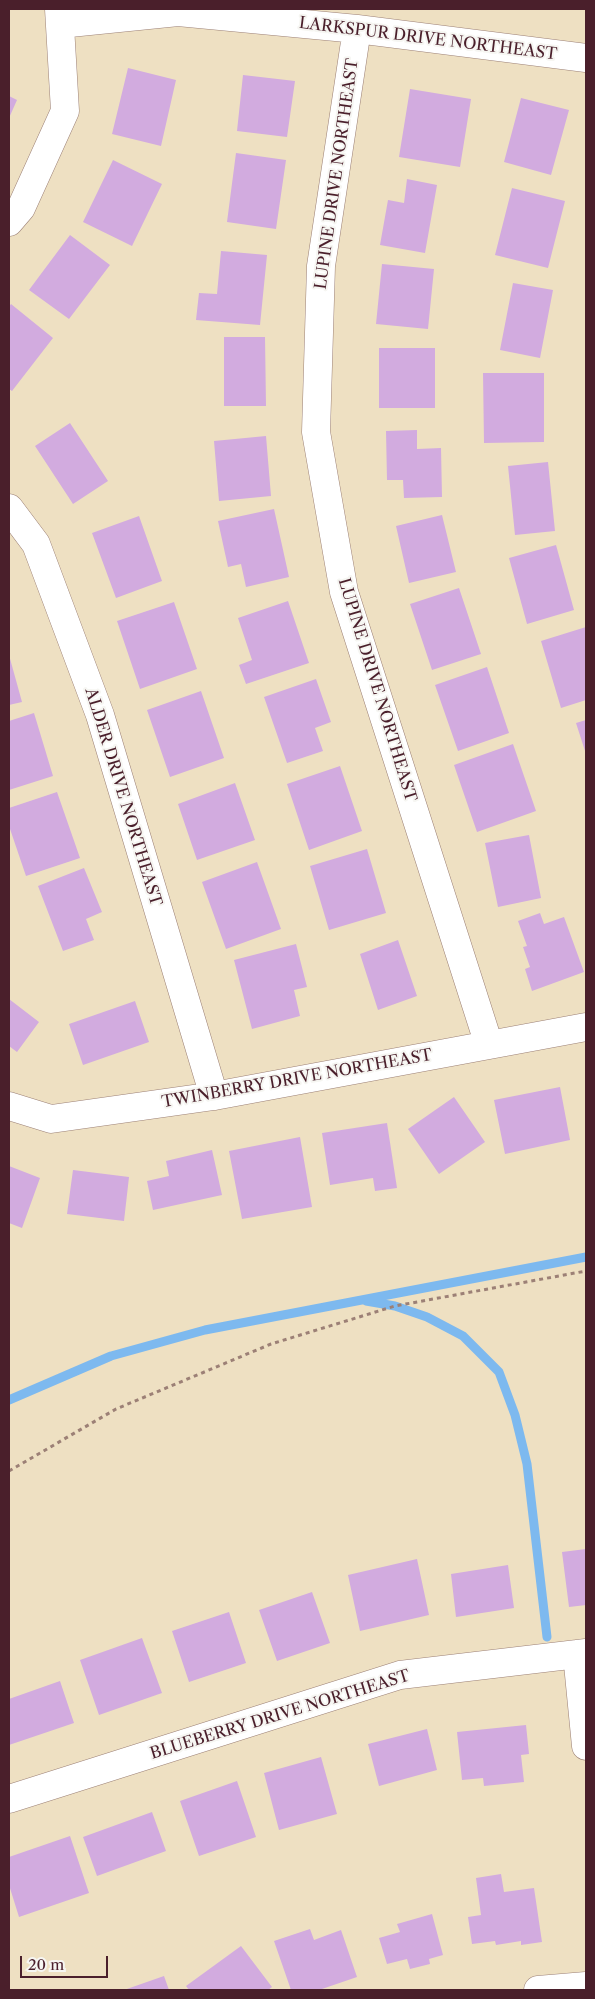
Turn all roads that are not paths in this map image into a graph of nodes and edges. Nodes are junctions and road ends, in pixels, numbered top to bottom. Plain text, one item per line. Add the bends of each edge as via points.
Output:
1 (59, 16) edge
2 (357, 29) junction
3 (586, 58) edge
4 (9, 222) edge
5 (9, 508) edge
6 (586, 1027) edge
7 (489, 1045) junction
8 (214, 1096) junction
9 (9, 1106) edge
10 (582, 1654) edge
11 (586, 1746) edge
12 (9, 1799) edge
13 (586, 1986) edge
14 (538, 1990) edge

1 - 2 street, LARKSPUR DRIVE NORTHEAST via 178,12
1 - 4 street via 65,111 21,208
2 - 3 street, LARKSPUR DRIVE NORTHEAST
2 - 7 street, LUPINE DRIVE NORTHEAST via 320,266 316,432 344,592
5 - 8 street, ALDER DRIVE NORTHEAST via 36,544 100,715
6 - 7 street, TWINBERRY DRIVE NORTHEAST
7 - 8 street, TWINBERRY DRIVE NORTHEAST
8 - 9 street, TWINBERRY DRIVE NORTHEAST via 51,1119
10 - 11 street
10 - 12 street, BLUEBERRY DRIVE NORTHEAST via 400,1675
13 - 14 street

